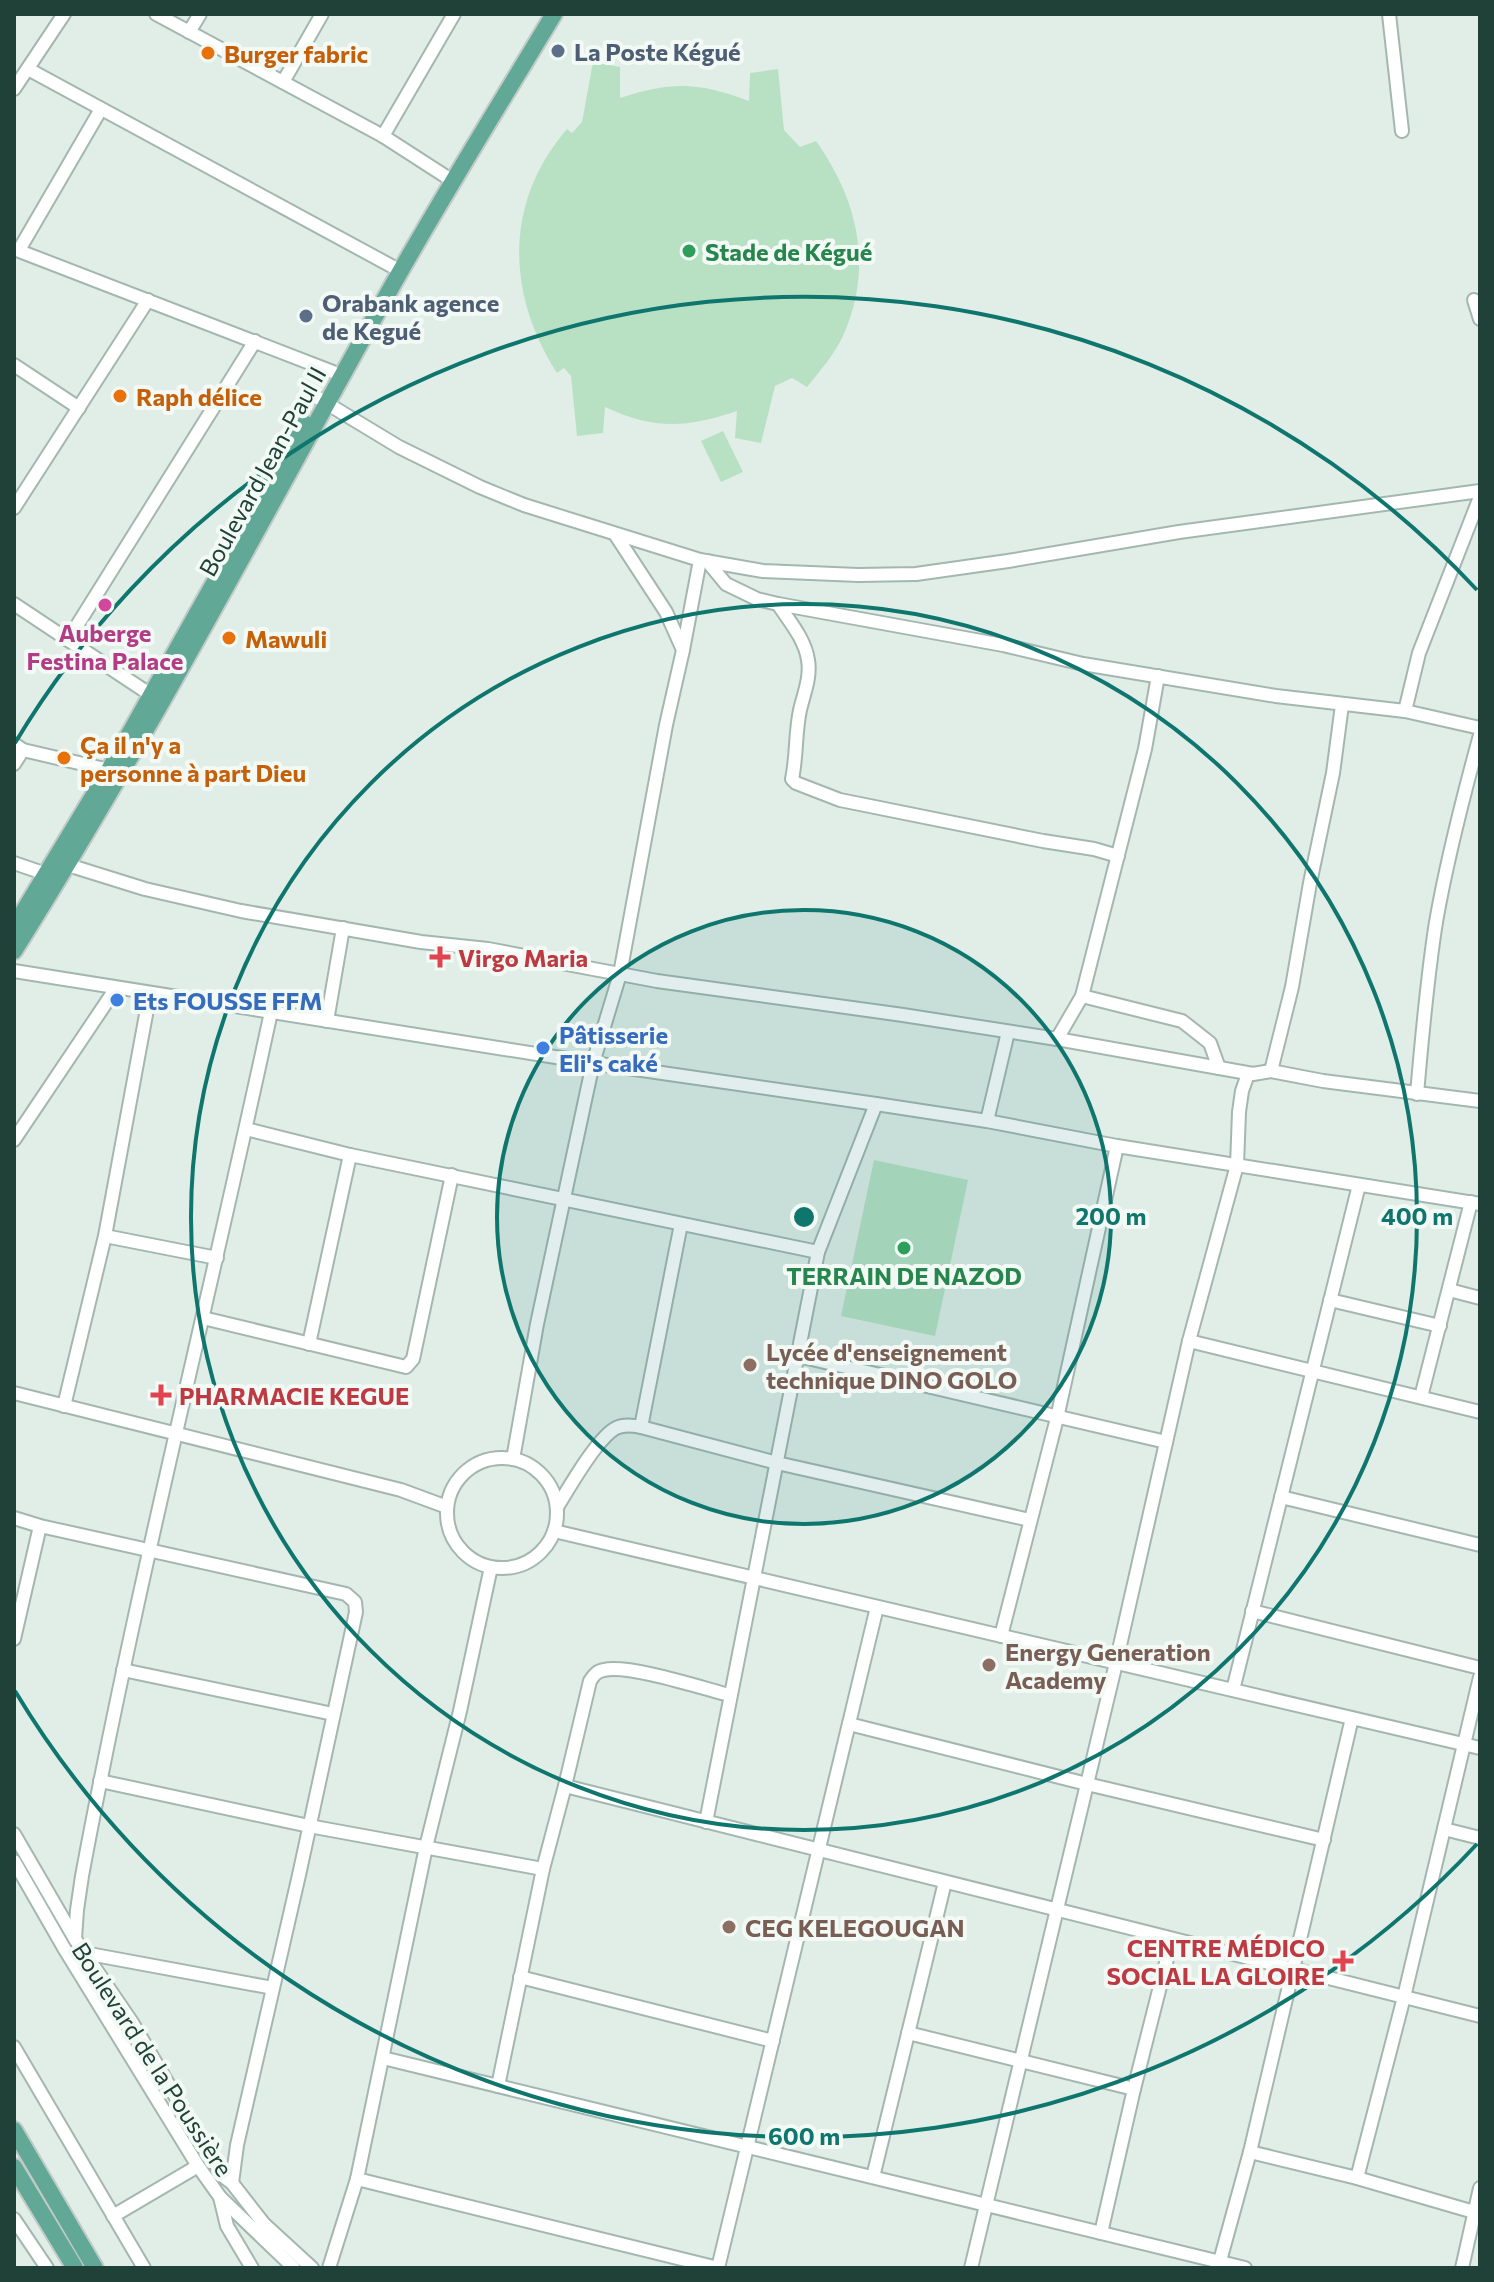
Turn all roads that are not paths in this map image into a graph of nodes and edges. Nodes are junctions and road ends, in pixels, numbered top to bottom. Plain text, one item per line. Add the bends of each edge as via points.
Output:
1 (64, 14) edge
2 (156, 14) edge
3 (200, 14) edge
4 (322, 14) edge
5 (454, 14) edge
6 (542, 14) edge
7 (554, 14) edge
8 (1389, 14) edge
9 (189, 32) junction
10 (28, 69) junction
11 (283, 82) junction
12 (14, 89) edge
13 (101, 109) junction
14 (1402, 131) dead end
15 (383, 136) junction
16 (445, 176) junction
17 (16, 250) edge
18 (395, 268) junction
19 (148, 300) junction
20 (1474, 300) dead end
21 (1480, 319) edge
22 (255, 341) junction
23 (14, 365) edge
24 (333, 372) junction
25 (323, 400) junction
26 (79, 408) junction
27 (20, 487) edge
28 (1480, 491) edge
29 (1480, 497) edge
30 (14, 508) edge
31 (615, 534) junction
32 (704, 560) junction
33 (14, 604) edge
34 (778, 604) junction
35 (68, 640) junction
36 (683, 650) junction
37 (1158, 676) junction
38 (151, 695) junction
39 (1342, 705) junction
40 (1405, 711) junction
41 (1480, 728) edge
42 (1480, 735) edge
43 (18, 747) edge
44 (14, 764) edge
45 (109, 770) junction
46 (1118, 856) junction
47 (14, 863) edge
48 (68, 865) junction
49 (46, 874) junction
50 (14, 927) edge
51 (343, 928) junction
52 (14, 951) edge
53 (14, 971) edge
54 (620, 974) junction
55 (116, 988) junction
56 (150, 993) junction
57 (1082, 996) junction
58 (271, 1012) junction
59 (327, 1021) junction
60 (1008, 1032) junction
61 (1057, 1039) junction
62 (593, 1063) junction
63 (1219, 1068) junction
64 (1271, 1071) junction
65 (1250, 1074) junction
66 (1417, 1094) junction
67 (1480, 1101) edge
68 (876, 1104) junction
69 (987, 1121) junction
70 (246, 1129) junction
71 (14, 1140) edge
72 (1117, 1146) junction
73 (350, 1155) junction
74 (1237, 1165) junction
75 (452, 1175) junction
76 (1359, 1185) junction
77 (564, 1199) junction
78 (1476, 1203) edge
79 (681, 1224) junction
80 (105, 1236) junction
81 (818, 1252) junction
82 (217, 1258) junction
83 (1449, 1290) junction
84 (1480, 1298) edge
85 (1330, 1300) junction
86 (203, 1318) junction
87 (1440, 1326) junction
88 (1189, 1341) junction
89 (309, 1344) junction
90 (799, 1356) junction
91 (1312, 1371) junction
92 (14, 1393) edge
93 (1421, 1397) junction
94 (64, 1406) junction
95 (1480, 1412) edge
96 (1057, 1418) junction
97 (641, 1427) junction
98 (174, 1434) junction
99 (1166, 1442) junction
100 (513, 1459) junction
101 (777, 1463) junction
102 (1281, 1497) junction
103 (447, 1507) junction
104 (557, 1507) junction
105 (14, 1518) edge
106 (1030, 1520) junction
107 (40, 1526) junction
108 (554, 1531) junction
109 (1480, 1545) edge
110 (150, 1550) junction
111 (491, 1567) junction
112 (754, 1578) junction
113 (877, 1607) junction
114 (1252, 1611) junction
115 (1001, 1636) junction
116 (14, 1639) edge
117 (1116, 1663) junction
118 (1480, 1668) edge
119 (123, 1670) junction
120 (1480, 1677) edge
121 (1233, 1690) junction
122 (729, 1695) junction
123 (333, 1714) junction
124 (1352, 1718) junction
125 (849, 1724) junction
126 (1464, 1744) junction
127 (1480, 1748) edge
128 (100, 1781) junction
129 (1087, 1784) junction
130 (565, 1786) junction
131 (706, 1822) junction
132 (309, 1826) junction
133 (1444, 1829) junction
134 (14, 1834) edge
135 (1480, 1838) edge
136 (1324, 1840) junction
137 (426, 1847) junction
138 (820, 1850) junction
139 (14, 1861) edge
140 (543, 1869) junction
141 (945, 1882) junction
142 (1057, 1910) junction
143 (75, 1939) junction
144 (1172, 1939) junction
145 (64, 1948) junction
146 (84, 1953) junction
147 (1294, 1969) junction
148 (520, 1977) junction
149 (273, 1988) junction
150 (1404, 1997) junction
151 (1480, 2016) edge
152 (908, 2033) junction
153 (773, 2041) junction
154 (14, 2047) edge
155 (383, 2058) junction
156 (1022, 2061) junction
157 (498, 2086) junction
158 (1134, 2089) junction
159 (14, 2130) edge
160 (747, 2147) junction
161 (1250, 2152) junction
162 (198, 2166) junction
163 (14, 2167) edge
164 (873, 2177) junction
165 (1357, 2178) junction
166 (357, 2179) junction
167 (232, 2183) junction
168 (1480, 2188) edge
169 (220, 2197) junction
170 (985, 2205) junction
171 (1474, 2212) junction
172 (113, 2216) junction
173 (14, 2219) edge
174 (1101, 2233) junction
175 (1219, 2265) edge
176 (47, 2268) edge
177 (75, 2268) edge
178 (95, 2268) edge
179 (144, 2268) edge
180 (252, 2268) edge
181 (294, 2268) edge
182 (312, 2268) edge
183 (329, 2268) edge
184 (718, 2268) edge
185 (971, 2268) edge
186 (1245, 2268) edge
187 (1462, 2268) edge

1 - 10 street
2 - 9 street
3 - 9 street
4 - 11 street
5 - 15 street
6 - 16 main road, Boulevard Jean-Paul II
7 - 25 main road, Boulevard Jean-Paul II
8 - 14 street
9 - 11 street
10 - 12 street
10 - 13 street
11 - 15 street
13 - 17 street
13 - 18 street
15 - 16 street
16 - 18 main road, Boulevard Jean-Paul II
17 - 19 street
18 - 24 main road, Boulevard Jean-Paul II
19 - 22 street
19 - 26 street
20 - 21 street
22 - 24 street
22 - 35 street
23 - 26 street
24 - 25 main road, Boulevard Jean-Paul II
25 - 31 street via 399,447 480,487
25 - 38 main road, Boulevard Jean-Paul II
25 - 48 main road, Boulevard Jean-Paul II via 206,622
26 - 27 street
27 - 30 street
28 - 32 street via 916,574 763,571
29 - 40 street via 1419,653
31 - 32 street
31 - 36 street via 666,612
32 - 34 street via 726,584
32 - 36 street
33 - 35 street
34 - 37 street
34 - 46 street via 808,660 794,754 796,783 840,800
35 - 38 street
36 - 54 street
37 - 39 street
37 - 46 street
38 - 45 main road, Boulevard Jean-Paul II
39 - 40 street
39 - 64 street via 1292,987
40 - 41 street
42 - 66 street via 1436,921
43 - 44 street
43 - 45 street
45 - 49 main road, Boulevard Jean-Paul II
46 - 57 street
47 - 49 street
48 - 51 street via 195,901
48 - 52 main road, Boulevard Jean-Paul II
49 - 50 main road, Boulevard Jean-Paul II
51 - 54 street
51 - 59 street
53 - 55 street
54 - 60 street
54 - 62 street
55 - 56 street
55 - 71 street
56 - 58 street
56 - 80 street
57 - 61 street
57 - 63 street via 1182,1021 1210,1043
58 - 59 street
58 - 70 street
59 - 62 street
60 - 61 street
60 - 69 street
61 - 63 street
62 - 68 street
62 - 77 street
63 - 65 street
64 - 65 street
64 - 66 street
65 - 74 street via 1242,1091
66 - 67 street
68 - 69 street
68 - 81 street
69 - 72 street
70 - 73 street
70 - 82 street
72 - 74 street
72 - 96 street
73 - 75 street
73 - 89 street
74 - 76 street
74 - 88 street
75 - 77 street
75 - 89 street via 409,1366
76 - 78 street
76 - 85 street
77 - 79 street
77 - 100 street
78 - 83 street
79 - 81 street
79 - 97 street
80 - 82 street
80 - 94 street
81 - 90 street
82 - 86 street
83 - 84 street
83 - 87 street
85 - 87 street
85 - 91 street
86 - 89 street
86 - 98 street
87 - 93 street
88 - 91 street
88 - 99 street
90 - 96 street
90 - 101 street
91 - 93 street
91 - 102 street
92 - 94 street
93 - 95 street
94 - 98 street
96 - 99 street
96 - 106 street
97 - 101 street
97 - 104 street via 614,1428
98 - 103 street via 401,1490
98 - 110 street
99 - 117 street
100 - 103 street via 476,1464 461,1475
100 - 104 street via 543,1476
101 - 106 street
101 - 112 street
102 - 109 street
102 - 114 street
103 - 111 street via 447,1524 458,1546
104 - 108 street
105 - 107 street
106 - 115 street
107 - 110 street
107 - 116 street
108 - 111 street via 547,1545 522,1564
108 - 112 street
110 - 119 street
110 - 123 street via 346,1594 355,1602
111 - 137 street
112 - 113 street
112 - 122 street
113 - 115 street
113 - 125 street
114 - 118 street
114 - 121 street
115 - 117 street
117 - 121 street
117 - 129 street
119 - 123 street
119 - 128 street
120 - 126 street
121 - 124 street
122 - 130 street via 627,1669 597,1672 590,1681
122 - 131 street
123 - 132 street
124 - 126 street
124 - 136 street
125 - 129 street
125 - 138 street
126 - 127 street
126 - 133 street
128 - 132 street
128 - 143 street
129 - 136 street
129 - 142 street
130 - 131 street
130 - 140 street
131 - 138 street
132 - 137 street
132 - 149 street
133 - 135 street
133 - 150 street
134 - 143 street, Boulevard de la Poussière
136 - 147 street
137 - 140 street
137 - 155 street
138 - 141 street
138 - 153 street
139 - 145 street, Boulevard de la Poussière
140 - 148 street
141 - 142 street
141 - 152 street
142 - 144 street
142 - 156 street
143 - 145 street
143 - 146 street, Boulevard de la Poussière
144 - 147 street
144 - 158 street
145 - 162 street, Boulevard de la Poussière
146 - 149 street
146 - 167 street, Boulevard de la Poussière
147 - 150 street
147 - 161 street
148 - 153 street
148 - 157 street
149 - 167 street
150 - 151 street
150 - 165 street
152 - 156 street
152 - 164 street
153 - 160 street
154 - 172 street
155 - 157 street
155 - 166 street
156 - 158 street
156 - 170 street
157 - 160 street
158 - 174 street
159 - 178 main road
160 - 164 street
160 - 184 street
161 - 165 street
161 - 175 street
162 - 169 street, Boulevard de la Poussière
162 - 172 street
163 - 177 main road
164 - 170 street
165 - 171 street
166 - 183 street
166 - 184 street
167 - 182 street, Boulevard de la Poussière via 264,2224
168 - 171 street
169 - 180 street via 227,2226
169 - 181 street, Boulevard de la Poussière
170 - 174 street
170 - 185 street
171 - 187 street
172 - 179 street
173 - 176 street
174 - 175 street
175 - 186 street

